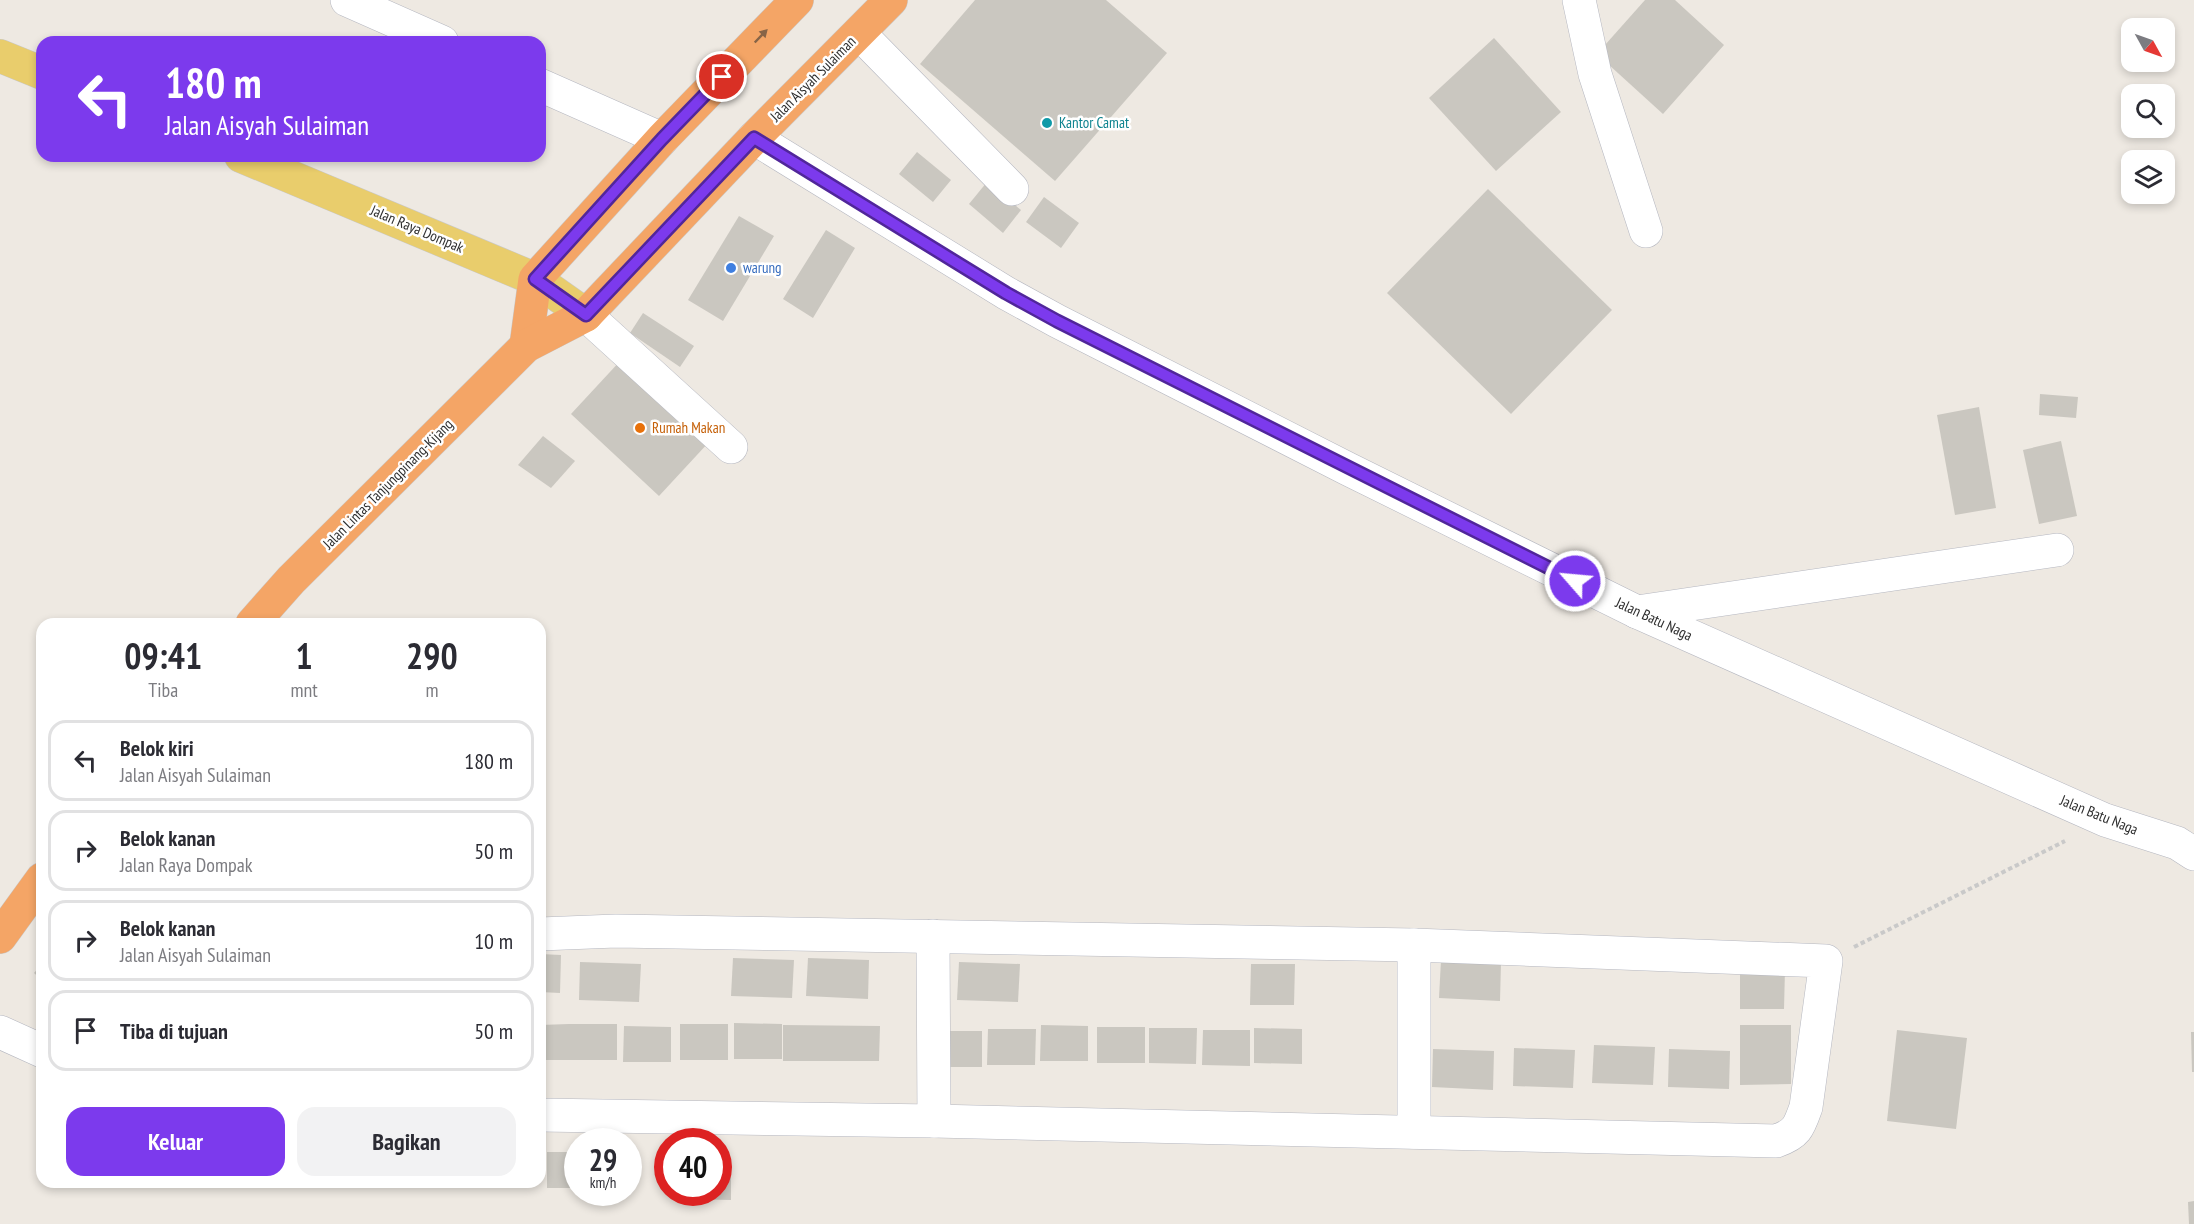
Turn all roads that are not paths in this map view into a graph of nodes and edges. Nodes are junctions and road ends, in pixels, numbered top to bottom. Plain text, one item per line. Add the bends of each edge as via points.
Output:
1 (347, 0) edge
2 (797, 0) edge
3 (891, 0) edge
4 (1579, 0) edge
5 (859, 33) junction
6 (428, 36) edge
7 (0, 56) edge
8 (36, 71) edge
9 (546, 88) edge
10 (754, 138) junction
11 (662, 139) junction
12 (255, 162) edge
13 (1012, 189) dead end
14 (1646, 231) dead end
15 (535, 279) junction
16 (586, 315) junction
17 (526, 346) junction
18 (731, 447) dead end
19 (2057, 550) dead end
20 (1637, 612) junction
21 (257, 618) edge
22 (2194, 854) edge
23 (36, 887) edge
24 (546, 934) edge
25 (933, 936) junction
26 (0, 937) edge
27 (1414, 945) junction
28 (0, 1032) edge
29 (36, 1048) edge
30 (546, 1115) edge
31 (934, 1121) junction
32 (1414, 1132) junction

1 - 6 street
11 -> 2 highway
3 - 5 highway, Jalan Aisyah Sulaiman
4 - 14 street via 1595,74
5 - 10 highway, Jalan Aisyah Sulaiman
5 - 13 street
7 - 8 main road
9 - 11 street
10 - 16 highway, Jalan Aisyah Sulaiman
10 - 20 street, Jalan Batu Naga via 1057,321
11 - 15 highway
12 - 15 main road, Jalan Raya Dompak
15 - 16 main road, Jalan Raya Dompak
15 - 17 highway
16 - 17 highway, Jalan Lintas Tanjungpinang-Kijang
16 - 18 street
17 - 21 highway, Jalan Lintas Tanjungpinang-Kijang
19 - 20 street
20 - 22 street, Jalan Batu Naga via 2105,820 2177,843
23 - 26 highway
24 - 25 street via 616,931
25 - 27 street
25 - 31 street
27 - 32 street
27 - 32 street via 1826,961 1806,1107 1791,1136 1776,1141
28 - 29 street
30 - 31 street
31 - 32 street

